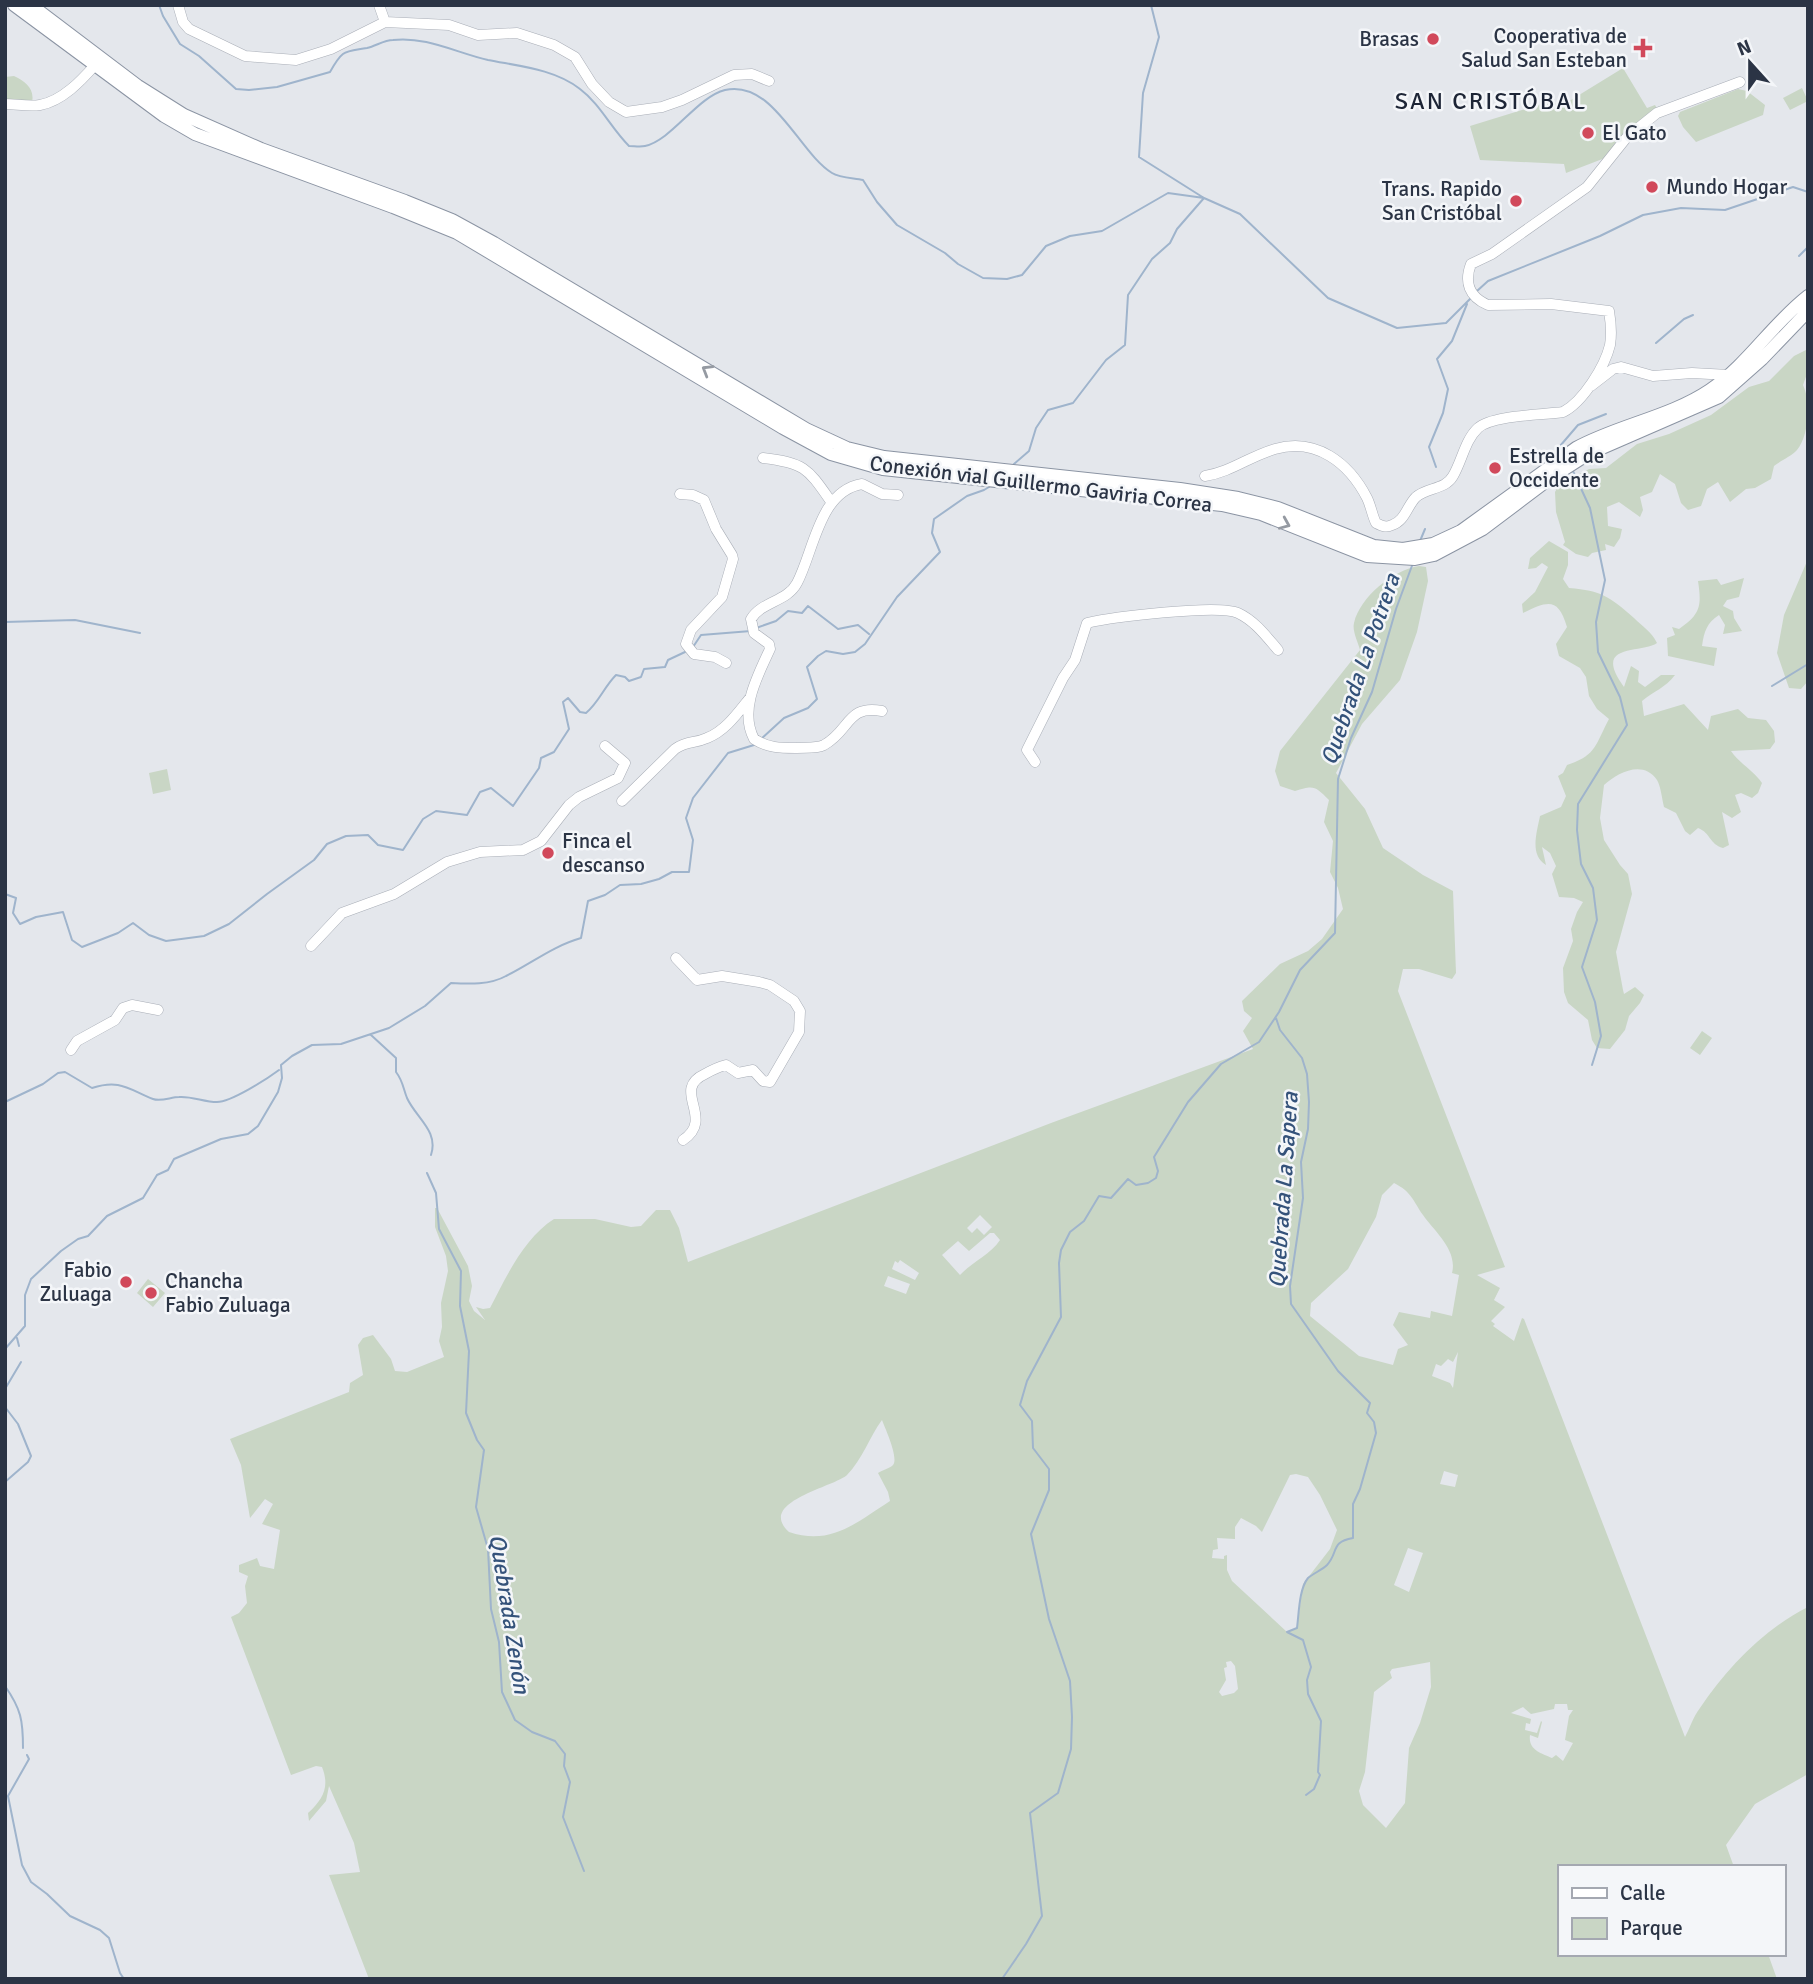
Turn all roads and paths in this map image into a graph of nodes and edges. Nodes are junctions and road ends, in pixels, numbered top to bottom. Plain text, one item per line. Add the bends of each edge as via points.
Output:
1 (13, 5) edge
2 (31, 5) edge
3 (178, 5) edge
4 (379, 5) edge
5 (385, 22) junction
6 (95, 65) junction
7 (769, 81) dead end
8 (1740, 82) dead end
9 (5, 104) edge
10 (1808, 296) edge
11 (1808, 311) edge
12 (1728, 375) junction
13 (1591, 386) junction
14 (1577, 453) junction
15 (763, 458) dead end
16 (922, 467) junction
17 (1205, 476) dead end
18 (680, 494) dead end
19 (898, 495) dead end
20 (832, 503) junction
21 (1278, 650) dead end
22 (726, 663) dead end
23 (750, 698) junction
24 (882, 710) dead end
25 (605, 746) dead end
26 (1035, 762) dead end
27 (622, 801) dead end
28 (311, 946) dead end
29 (676, 958) dead end
30 (158, 1010) dead end
31 (71, 1050) dead end
32 (682, 1140) dead end

1 - 6 highway, Conexión vial Guillermo Gaviria Correa
16 -> 2 highway, Conexión vial Guillermo Gaviria Correa via 828,440 472,231 405,201 208,128 138,86
3 - 5 street via 189,29 245,56 296,60 313,56
4 - 5 street
5 - 7 street via 449,25 478,35 517,33 554,45 575,57 592,84 626,112 672,104 734,75 752,74
6 - 9 street via 48,103
6 - 16 highway, Conexión vial Guillermo Gaviria Correa via 195,134 457,233 812,444 865,465
8 - 13 street via 1648,118 1587,187 1471,264 1467,275 1472,294 1488,305 1551,304 1609,311 1609,346
10 - 12 highway, Conexión vial Guillermo Gaviria Correa
11 - 14 highway, Conexión vial Guillermo Gaviria Correa via 1718,397
12 - 13 street via 1653,376 1621,367
12 - 14 highway, Conexión vial Guillermo Gaviria Correa via 1696,399 1596,438
13 - 17 street via 1563,412 1490,421 1478,428 1447,484 1416,497 1394,525 1376,523 1356,481 1326,452 1312,447 1276,449
14 - 16 highway, Conexión vial Guillermo Gaviria Correa via 1483,529 1405,560 1248,500 1180,489
15 - 20 street via 791,461 811,474
18 - 22 street via 704,500 732,555 722,597 691,631 686,644 694,654
19 - 20 street via 882,494 862,484 847,489
20 - 23 street via 792,592 751,619 754,633 769,649
21 - 26 street via 1235,611 1117,616 1087,623 1075,660 1027,750
23 - 24 street via 749,730 754,739 778,749 822,746 860,711
23 - 27 street via 716,734 675,749
25 - 28 street via 625,764 618,778 569,805 541,841 523,850 480,852 447,862 394,894 342,913
29 - 32 street via 693,978 722,976 770,985 794,1001 801,1021 770,1082 752,1070 738,1073 726,1065 693,1080 694,1128
30 - 31 street via 124,1008 116,1020 77,1041

